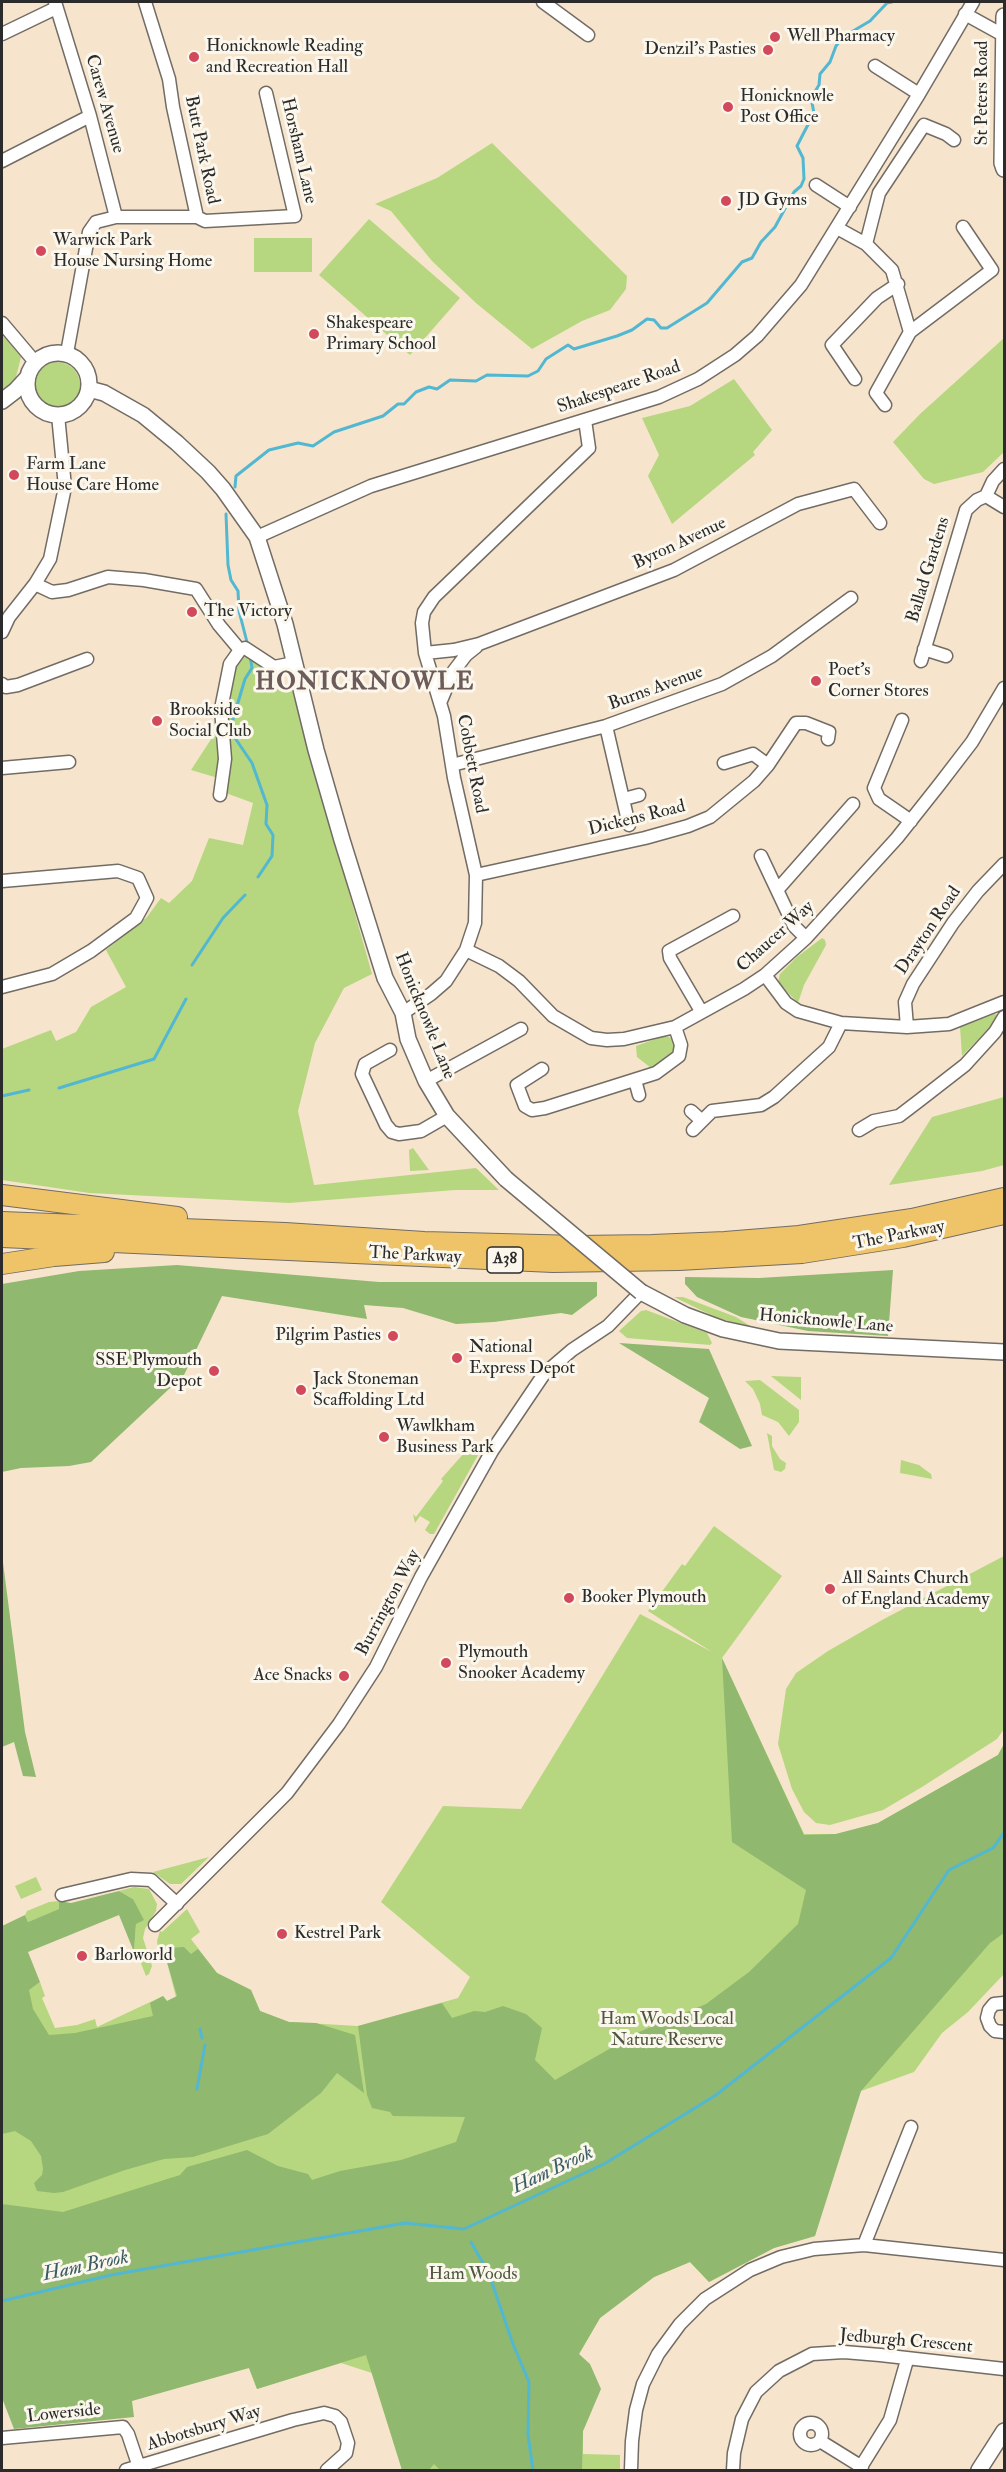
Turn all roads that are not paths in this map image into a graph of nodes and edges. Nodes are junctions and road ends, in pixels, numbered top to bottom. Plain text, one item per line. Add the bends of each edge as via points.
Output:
1 (145, 2) edge
2 (543, 2) edge
3 (973, 2) edge
4 (56, 5) edge
5 (965, 14) junction
6 (1005, 16) edge
7 (2, 34) edge
8 (588, 35) dead end
9 (1003, 35) edge
10 (874, 66) dead end
11 (266, 93) dead end
12 (919, 94) junction
13 (90, 116) junction
14 (954, 140) dead end
15 (2, 161) edge
16 (1005, 170) edge
17 (816, 185) dead end
18 (850, 207) junction
19 (116, 217) junction
20 (197, 217) junction
21 (963, 227) dead end
22 (837, 228) junction
23 (866, 244) junction
24 (898, 284) junction
25 (2, 323) edge
26 (910, 332) junction
27 (67, 353) junction
28 (35, 362) junction
29 (27, 378) junction
30 (855, 379) dead end
31 (89, 389) junction
32 (2, 400) edge
33 (33, 404) junction
34 (885, 405) dead end
35 (58, 415) junction
36 (585, 420) junction
37 (1005, 469) edge
38 (986, 496) junction
39 (1005, 507) edge
40 (880, 523) dead end
41 (257, 537) junction
42 (35, 584) junction
43 (851, 598) dead end
44 (2, 632) edge
45 (479, 644) junction
46 (243, 649) junction
47 (425, 653) junction
48 (946, 656) dead end
49 (87, 659) dead end
50 (294, 663) junction
51 (2, 684) edge
52 (1005, 688) edge
53 (440, 703) junction
54 (1000, 705) edge
55 (902, 720) dead end
56 (606, 726) junction
57 (828, 739) dead end
58 (69, 762) dead end
59 (724, 762) dead end
60 (452, 765) junction
61 (768, 765) junction
62 (2, 768) edge
63 (220, 795) dead end
64 (639, 795) dead end
65 (624, 799) junction
66 (853, 804) dead end
67 (911, 821) junction
68 (630, 825) dead end
69 (761, 856) dead end
70 (1005, 864) edge
71 (476, 875) junction
72 (2, 881) edge
73 (778, 889) junction
74 (733, 916) dead end
75 (806, 939) junction
76 (466, 951) junction
77 (765, 975) junction
78 (2, 987) edge
79 (1005, 1002) edge
80 (701, 1011) junction
81 (403, 1013) junction
82 (1005, 1017) edge
83 (841, 1023) junction
84 (675, 1027) junction
85 (907, 1027) junction
86 (520, 1029) dead end
87 (390, 1050) dead end
88 (542, 1069) dead end
89 (635, 1080) junction
90 (426, 1081) junction
91 (639, 1095) dead end
92 (691, 1111) dead end
93 (447, 1116) junction
94 (859, 1130) dead end
95 (2, 1195) edge
96 (1005, 1198) edge
97 (1005, 1214) edge
98 (2, 1222) edge
99 (285, 1233) junction
100 (2, 1238) edge
101 (194, 1245) junction
102 (2, 1264) edge
103 (641, 1292) junction
104 (1005, 1352) edge
105 (62, 1895) dead end
106 (177, 1904) junction
107 (155, 1925) dead end
108 (1005, 2003) edge
109 (1005, 2032) edge
110 (911, 2127) dead end
111 (864, 2245) junction
112 (1005, 2260) edge
113 (907, 2360) junction
114 (1005, 2369) edge
115 (1005, 2431) edge
116 (2, 2438) edge
117 (820, 2441) dead end
118 (139, 2467) junction
119 (860, 2469) edge
120 (126, 2470) edge
121 (327, 2470) edge
122 (631, 2470) edge
123 (734, 2470) edge
124 (980, 2470) edge

1 - 20 street, Butt Park Road via 169,79
2 - 8 street
3 - 5 street, Shakespeare Road
4 - 7 street
4 - 13 street, Carew Avenue
5 - 9 street
5 - 12 street, Shakespeare Road
6 - 9 street, St Peters Road
9 - 16 street, St Peters Road
10 - 12 street
11 - 20 street, Horsham Lane via 295,216 205,220
12 - 18 street, Shakespeare Road
13 - 15 street
13 - 19 street, Carew Avenue
14 - 23 street via 924,125 879,193
17 - 18 street
18 - 22 street, Shakespeare Road
19 - 20 street, Butt Park Road
19 - 27 street, Butt Park Road via 96,222 89,232
21 - 26 street via 992,270
22 - 23 street
22 - 36 street, Shakespeare Road via 788,302 735,355 659,397
23 - 24 street via 892,270
24 - 26 street
24 - 30 street via 877,298 832,345
25 - 28 street
26 - 34 street via 876,393
27 - 28 street via 44,355
27 - 31 street via 87,371
28 - 29 street
29 - 32 street
29 - 33 street
31 - 35 street via 75,410
31 - 41 street, Honicknowle Lane via 143,415 177,443 224,489
32 - 33 street via 21,399
33 - 35 street
35 - 42 street via 64,487 50,559
36 - 41 street, Shakespeare Road via 371,486
36 - 47 street, Cobbett Road via 589,448 434,597 422,623
37 - 38 street, Ballad Gardens
38 - 39 street
38 - 48 street, Ballad Gardens via 966,510 922,655
40 - 45 street, Byron Avenue via 854,489 798,504 674,570
41 - 50 street, Honicknowle Lane
42 - 44 street
42 - 46 street via 52,592 108,577 196,589 219,625
43 - 56 street, Burns Avenue via 772,657 722,684
45 - 47 street, Byron Avenue
45 - 53 street, Byron Avenue via 453,672
46 - 50 street via 274,667
46 - 63 street via 230,664 221,709 225,759
47 - 53 street, Cobbett Road
49 - 51 street via 18,685
50 - 81 street, Honicknowle Lane via 342,840 385,978
52 - 54 street, Chaucer Way
53 - 60 street, Cobbett Road
54 - 67 street, Chaucer Way
55 - 67 street via 874,788 879,799
56 - 60 street, Burns Avenue
56 - 65 street
57 - 61 street, Dickens Road via 829,732 796,723
58 - 62 street
59 - 61 street via 753,754
60 - 71 street, Cobbett Road
61 - 71 street, Dickens Road via 711,817 688,826
64 - 65 street
65 - 68 street
66 - 73 street
67 - 75 street, Chaucer Way
69 - 73 street
70 - 85 street, Drayton Road via 972,899 913,984 905,1002
71 - 76 street, Cobbett Road via 476,923
72 - 78 street via 118,871 138,878 147,898 136,918 91,951 52,974
73 - 75 street via 794,926
74 - 80 street via 669,951
75 - 77 street, Chaucer Way
76 - 81 street, Cobbett Road via 443,984
76 - 84 street, Chaucer Way via 500,966 553,1016 591,1038 624,1038
77 - 80 street, Chaucer Way
77 - 83 street via 798,1011
79 - 85 street via 949,1024
80 - 84 street, Chaucer Way
81 - 90 street, Honicknowle Lane via 404,1029
82 - 94 street via 965,1065 928,1094 899,1116 874,1120
83 - 85 street
83 - 92 street via 829,1047 761,1105 712,1111 698,1126
84 - 89 street via 681,1045 679,1056 656,1073
86 - 90 street
87 - 93 street via 365,1064 362,1074 392,1132 421,1131
88 - 89 street via 517,1086 525,1106 532,1110
89 - 91 street
90 - 93 street, Honicknowle Lane
93 - 103 street, Honicknowle Lane, bridge via 506,1179
95 - 99 highway, A38
96 - 99 highway, The Parkway / A38 via 912,1219 799,1236 725,1242 588,1246 424,1242
97 - 101 highway, The Parkway / A38 via 903,1237 802,1253 679,1260 553,1262
98 - 99 highway, The Parkway / A38
100 - 101 highway, The Parkway / A38
101 - 102 highway, A38
103 - 104 street, Honicknowle Lane via 723,1329 779,1341
103 - 106 street, Burrington Way via 608,1326 544,1374 492,1450 376,1667 350,1708 295,1784
105 - 106 street via 131,1879 151,1880
106 - 107 street, Burrington Way
108 - 109 street via 994,2004 987,2018 995,2031
110 - 111 street
111 - 112 street
111 - 122 street via 814,2249 781,2257 726,2284 697,2307 658,2355 644,2384 636,2410
113 - 114 street, Jedburgh Crescent
113 - 119 street via 890,2420
113 - 123 street, Jedburgh Crescent via 844,2352 812,2354 779,2371 748,2404 737,2434
115 - 124 street
116 - 118 street, Lowerside via 123,2427
117 - 119 street
118 - 120 street, Abbotsbury Way
118 - 121 street, Abbotsbury Way via 324,2413 341,2422 348,2443 346,2453

